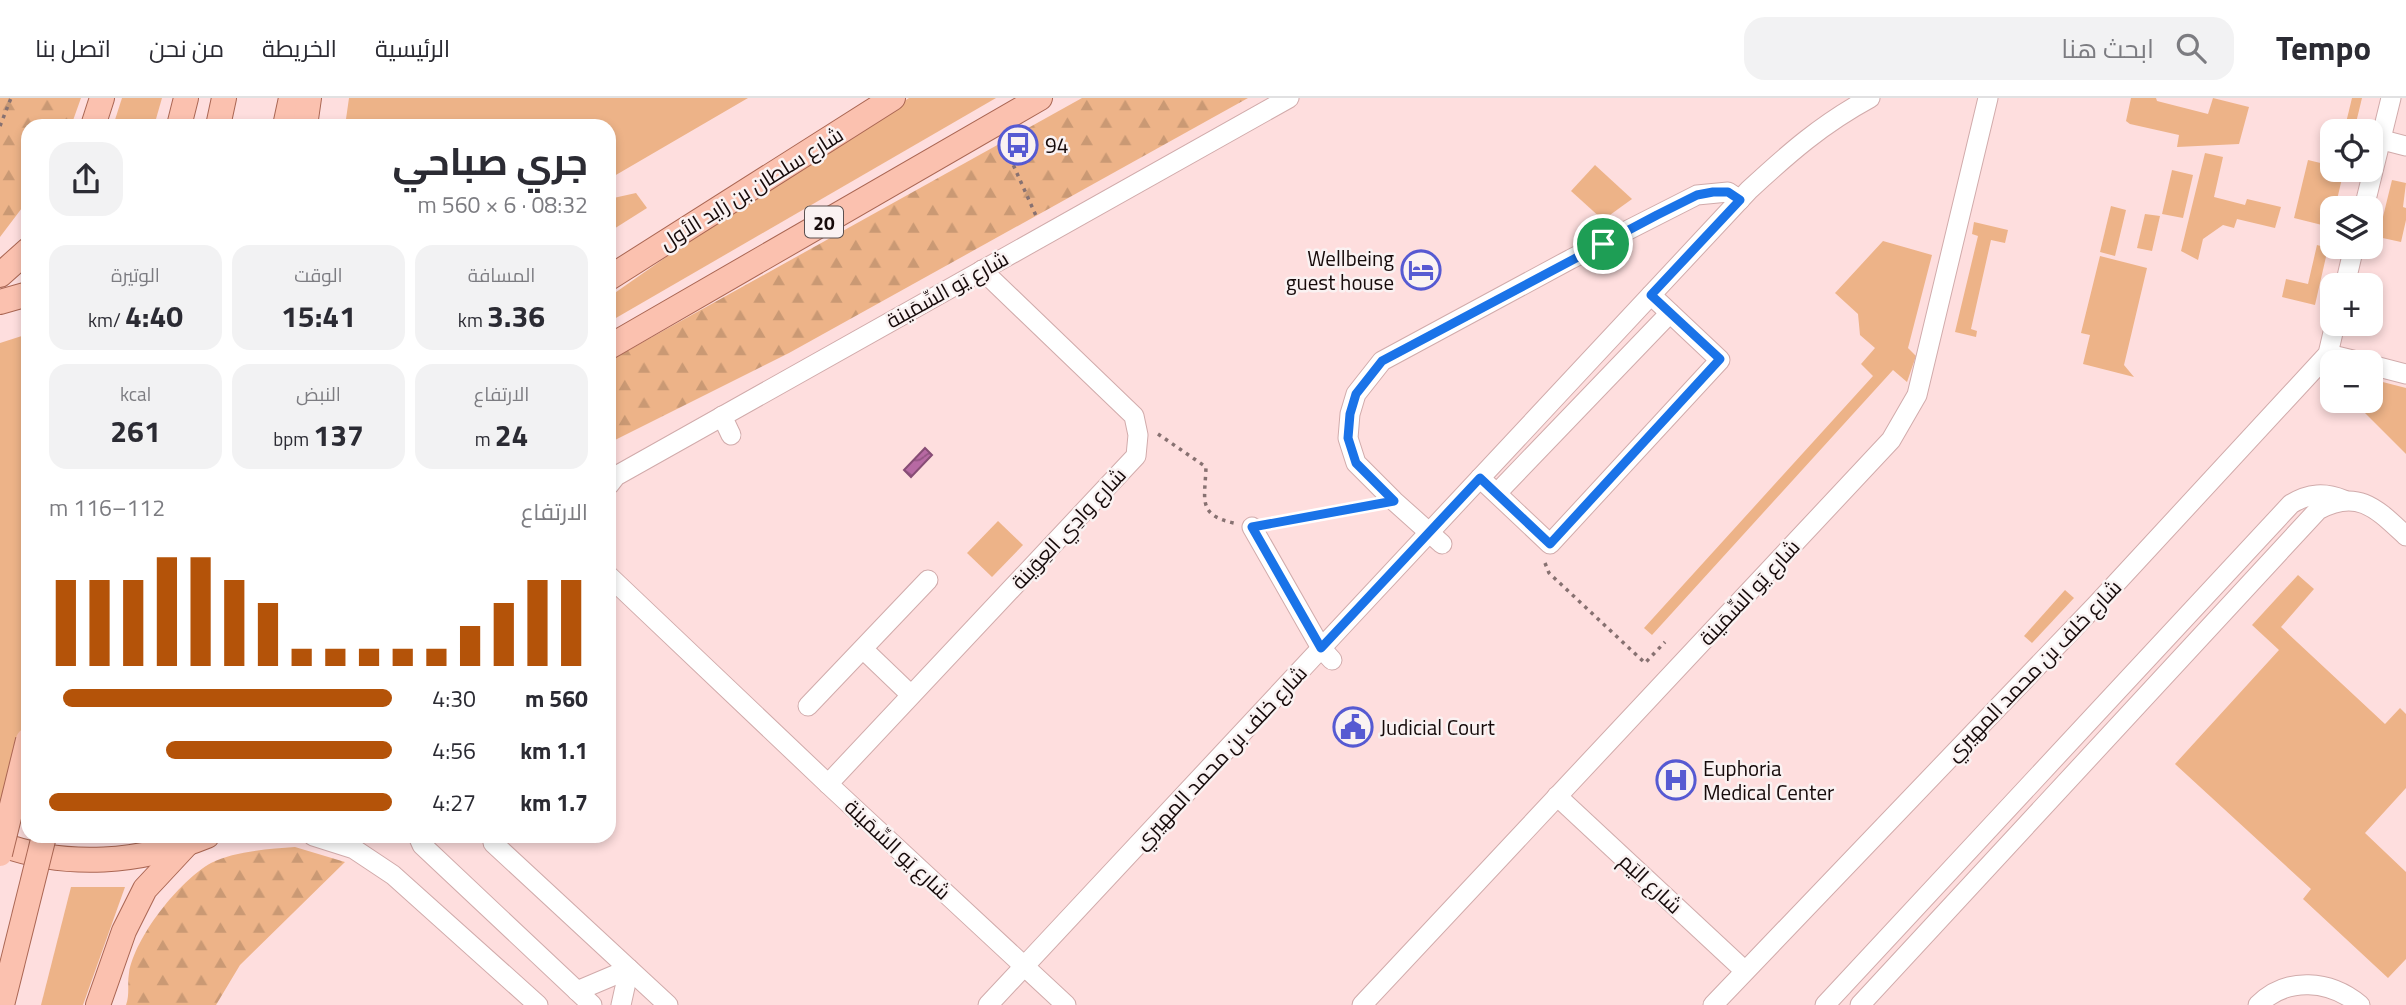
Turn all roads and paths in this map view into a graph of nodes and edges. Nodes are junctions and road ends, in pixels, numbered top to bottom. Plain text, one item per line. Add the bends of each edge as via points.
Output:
1 (11, 98) edge
2 (102, 98) edge
3 (186, 98) edge
4 (224, 98) edge
5 (291, 98) edge
6 (309, 98) edge
7 (1040, 98) edge
8 (1289, 98) edge
9 (1870, 98) edge
10 (1988, 98) edge
11 (2391, 98) edge
12 (884, 101) edge
13 (95, 119) edge
14 (181, 119) edge
15 (220, 119) edge
16 (286, 119) edge
17 (306, 119) edge
18 (2383, 119) edge
19 (995, 124) junction
20 (0, 127) edge
21 (2383, 140) edge
22 (2406, 146) edge
23 (1740, 200) junction
24 (1045, 235) junction
25 (21, 256) edge
26 (982, 270) junction
27 (616, 273) edge
28 (0, 275) edge
29 (1651, 295) junction
30 (21, 296) edge
31 (0, 302) edge
32 (1670, 313) junction
33 (616, 343) edge
34 (2320, 363) edge
35 (2383, 368) edge
36 (2406, 374) edge
37 (722, 416) junction
38 (1134, 416) junction
39 (731, 435) dead end
40 (616, 476) edge
41 (1480, 478) junction
42 (1497, 493) junction
43 (2344, 500) junction
44 (1394, 501) junction
45 (1252, 527) junction
46 (2406, 536) edge
47 (1436, 538) junction
48 (1550, 544) junction
49 (928, 580) dead end
50 (616, 583) edge
51 (1665, 642) dead end
52 (863, 649) junction
53 (1327, 654) junction
54 (911, 695) junction
55 (808, 706) dead end
56 (21, 768) edge
57 (828, 784) junction
58 (1557, 796) junction
59 (42, 843) edge
60 (188, 843) edge
61 (194, 843) edge
62 (335, 843) edge
63 (421, 843) edge
64 (493, 843) dead end
65 (0, 844) edge
66 (0, 854) edge
67 (1024, 966) junction
68 (629, 969) junction
69 (1745, 971) junction
70 (585, 998) edge
71 (2, 1005) edge
72 (98, 1005) edge
73 (538, 1005) edge
74 (621, 1005) edge
75 (668, 1005) edge
76 (988, 1005) edge
77 (1066, 1005) edge
78 (1362, 1005) edge
79 (1713, 1005) edge
80 (1825, 1005) edge
81 (1860, 1005) edge
82 (2258, 1005) edge
83 (2360, 1005) edge

1 - 20 path
2 - 13 main road
3 - 14 main road
4 - 15 main road
5 - 16 main road
6 - 17 main road
7 - 19 main road, 20
8 - 24 street, شارع يَو السِّمَينة
9 - 23 street, شارع خلف بن محمد المهيري via 1835,117 1790,152
10 - 58 street, شارع يَو السِّمَينة via 1917,395 1891,440
11 - 18 street
12 - 27 main road, شارع سلطان بن زايد الأول
19 - 24 path
19 - 33 main road, 20
21 - 22 street
23 - 29 street, شارع خلف بن محمد المهيري
23 - 44 street via 1728,192 1697,195 1382,361 1356,394 1348,438 1356,463
24 - 26 street, شارع يَو السِّمَينة
25 - 28 main road
26 - 37 street, شارع يَو السِّمَينة
26 - 38 street
29 - 32 street
29 - 41 street, شارع خلف بن محمد المهيري
30 - 31 main road
32 - 42 street
32 - 48 street via 1720,359
34 - 69 street, شارع خلف بن محمد المهيري via 2096,605
35 - 36 street
37 - 39 street
37 - 40 street, شارع يَو السِّمَينة
38 - 45 path via 1206,467 1205,506 1215,519
38 - 54 street, شارع وادِي العِوَينة via 1136,456
41 - 42 street
41 - 47 street, شارع خلف بن محمد المهيري
42 - 48 street
43 - 46 street via 2374,508
43 - 80 street via 2311,495 2291,505
43 - 81 street via 2324,506 2307,519
44 - 45 path
44 - 47 street
45 - 53 street
47 - 53 street, شارع خلف بن محمد المهيري
48 - 51 path via 1545,564 1549,573 1645,663
49 - 52 street
50 - 57 street, شارع يَو السِّمَينة
52 - 54 street
52 - 55 street
53 - 67 street, شارع خلف بن محمد المهيري
54 - 57 street, شارع وادِي العِوَينة
56 - 66 main road, bridge
57 - 67 street, شارع يَو السِّمَينة
58 - 69 street, شارع اليَم
58 - 78 street, شارع يَو السِّمَينة
59 - 71 main road, bridge
60 - 65 main road via 131,858 75,860
61 - 72 main road via 145,889
62 - 73 street via 354,849 393,875
63 - 70 street
64 - 68 street
67 - 76 street, شارع خلف بن محمد المهيري
67 - 77 street, شارع يَو السِّمَينة
68 - 70 street
68 - 74 street
68 - 75 street
69 - 79 street, شارع خلف بن محمد المهيري
82 - 83 street via 2275,993 2303,984 2333,988

